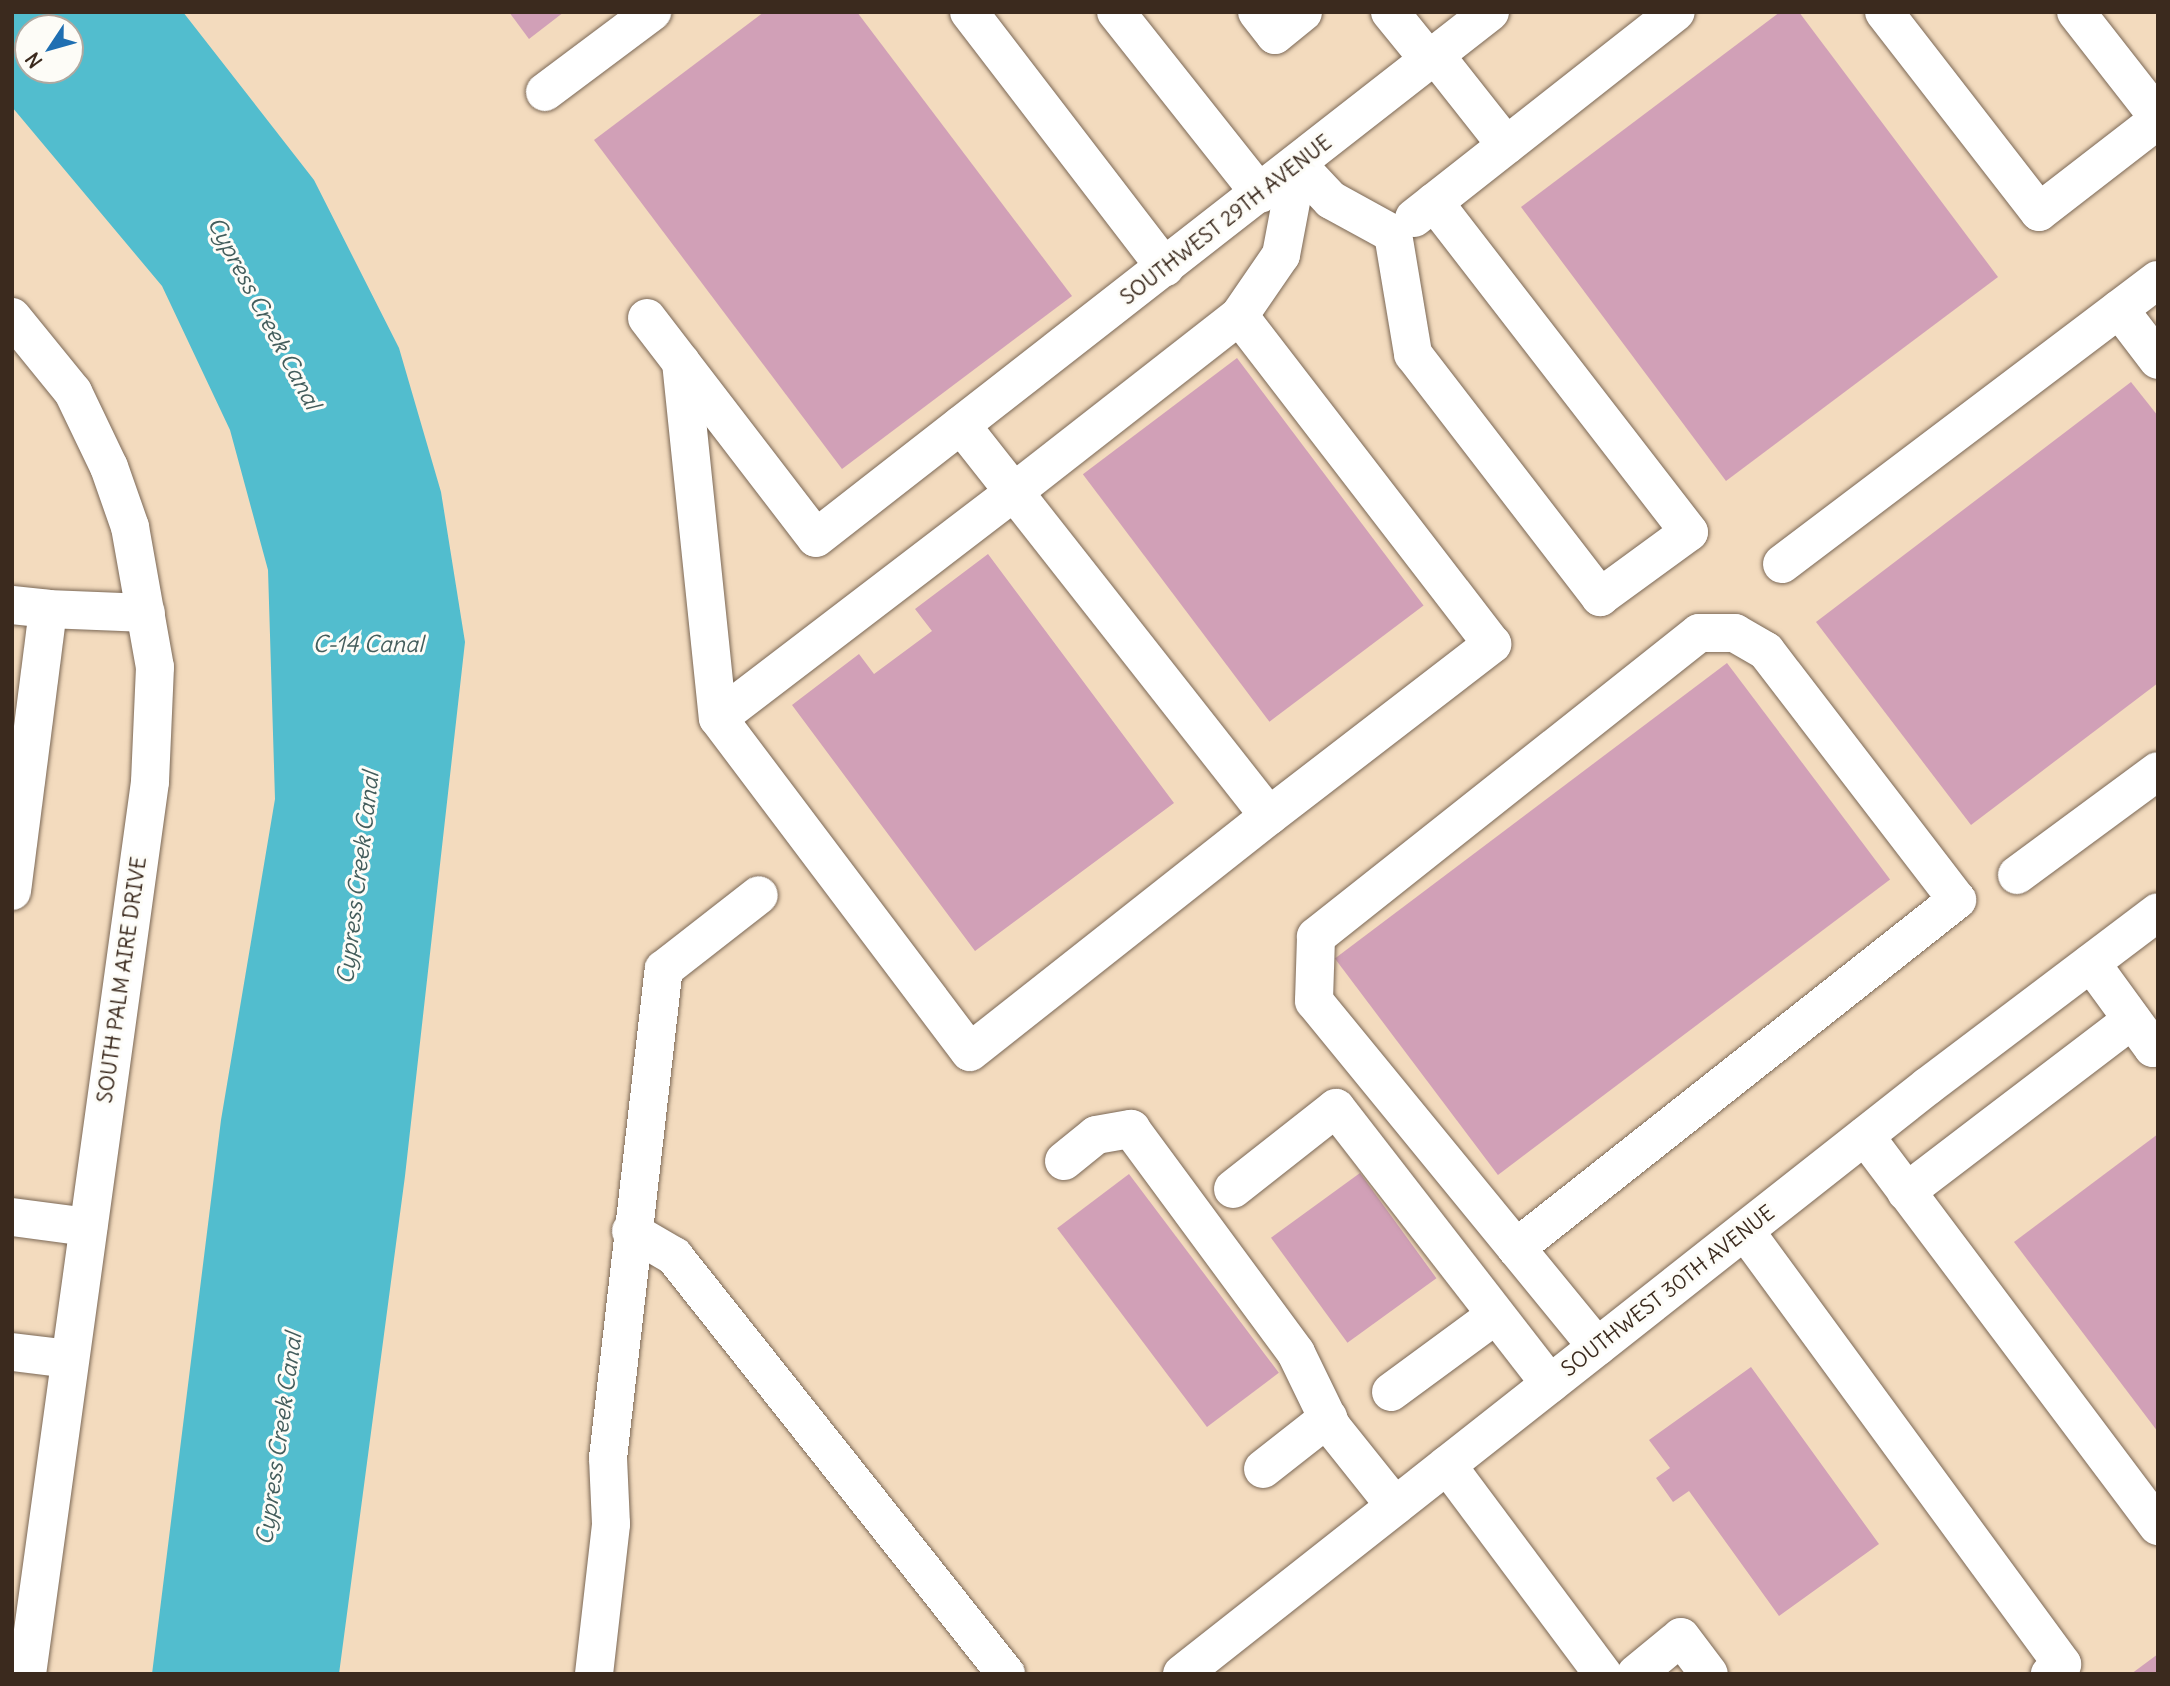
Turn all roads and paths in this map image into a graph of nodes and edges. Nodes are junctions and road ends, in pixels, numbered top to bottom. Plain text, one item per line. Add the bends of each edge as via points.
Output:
1 (652, 12) edge
2 (969, 12) edge
3 (1116, 12) edge
4 (1257, 12) edge
5 (1303, 12) edge
6 (1390, 12) edge
7 (1490, 12) edge
8 (1676, 12) edge
9 (1884, 12) edge
10 (2076, 12) edge
11 (1432, 58) junction
12 (545, 92) dead end
13 (2158, 119) edge
14 (1506, 145) junction
15 (1298, 165) junction
16 (1260, 194) junction
17 (1434, 202) junction
18 (1393, 234) junction
19 (1166, 267) junction
20 (2158, 279) edge
21 (2119, 309) junction
22 (1239, 316) junction
23 (12, 317) edge
24 (647, 318) dead end
25 (2158, 360) edge
26 (681, 362) junction
27 (961, 425) junction
28 (1014, 492) junction
29 (1782, 564) dead end
30 (30, 607) edge
31 (146, 613) junction
32 (718, 718) junction
33 (2158, 771) edge
34 (1269, 816) junction
35 (2017, 875) dead end
36 (12, 891) edge
37 (759, 895) dead end
38 (2152, 927) edge
39 (2091, 963) junction
40 (2145, 1033) edge
41 (1865, 1136) junction
42 (1064, 1161) dead end
43 (1233, 1189) dead end
44 (1906, 1192) junction
45 (12, 1217) edge
46 (88, 1227) junction
47 (631, 1231) junction
48 (1745, 1231) junction
49 (1516, 1248) junction
50 (1496, 1315) junction
51 (1597, 1348) junction
52 (12, 1352) edge
53 (69, 1359) junction
54 (1550, 1384) junction
55 (1391, 1392) dead end
56 (1328, 1418) junction
57 (1447, 1465) junction
58 (1263, 1469) dead end
59 (1395, 1506) junction
60 (2158, 1526) edge
61 (27, 1674) edge
62 (594, 1674) edge
63 (1006, 1674) edge
64 (1182, 1674) edge
65 (1603, 1674) edge
66 (1636, 1674) edge
67 (1709, 1674) edge
68 (2050, 1674) edge

1 - 12 street
2 - 19 street
3 - 16 street
4 - 5 street via 1275,35
6 - 11 street
7 - 11 street, SOUTHWEST 29TH AVENUE
8 - 14 street
9 - 13 street via 2039,212
10 - 13 street
11 - 14 street
11 - 15 street, SOUTHWEST 29TH AVENUE
14 - 17 street
15 - 16 street, SOUTHWEST 29TH AVENUE
15 - 18 street via 1331,200
15 - 22 street via 1281,255
16 - 19 street, SOUTHWEST 29TH AVENUE
17 - 18 street
17 - 18 street via 1689,532 1600,597 1413,354
19 - 27 street, SOUTHWEST 29TH AVENUE
20 - 21 street
21 - 25 street
21 - 29 street
22 - 28 street
22 - 34 street via 1492,644
23 - 31 street, SOUTH PALM AIRE DRIVE via 73,392 109,467 130,527
24 - 26 street
26 - 27 street, SOUTHWEST 29TH AVENUE via 816,538
26 - 32 street
27 - 28 street
28 - 32 street
28 - 34 street
30 - 31 street
30 - 36 street
31 - 46 street, SOUTH PALM AIRE DRIVE via 155,667 150,782
32 - 34 street via 970,1052
33 - 35 street
37 - 47 street via 664,969
38 - 39 street, SOUTHWEST 30TH AVENUE
39 - 40 street
39 - 41 street, SOUTHWEST 30TH AVENUE
40 - 44 street
41 - 44 street
41 - 48 street, SOUTHWEST 30TH AVENUE
42 - 56 street via 1096,1135 1131,1129 1296,1353
43 - 50 street via 1336,1108
44 - 60 street
45 - 46 street
46 - 53 street, SOUTH PALM AIRE DRIVE
47 - 62 street via 608,1458 611,1524
47 - 63 street via 674,1256
48 - 51 street, SOUTHWEST 30TH AVENUE
48 - 68 street via 2062,1664
49 - 49 street via 1314,1001 1316,937 1699,634 1735,633 1766,651 1957,900
49 - 51 street
50 - 54 street
50 - 55 street
51 - 54 street, SOUTHWEST 30TH AVENUE
52 - 53 street
53 - 61 street, SOUTH PALM AIRE DRIVE
54 - 57 street, SOUTHWEST 30TH AVENUE
56 - 58 street
56 - 59 street
57 - 59 street, SOUTHWEST 30TH AVENUE
57 - 65 street
59 - 64 street, SOUTHWEST 30TH AVENUE
66 - 67 street via 1681,1637

